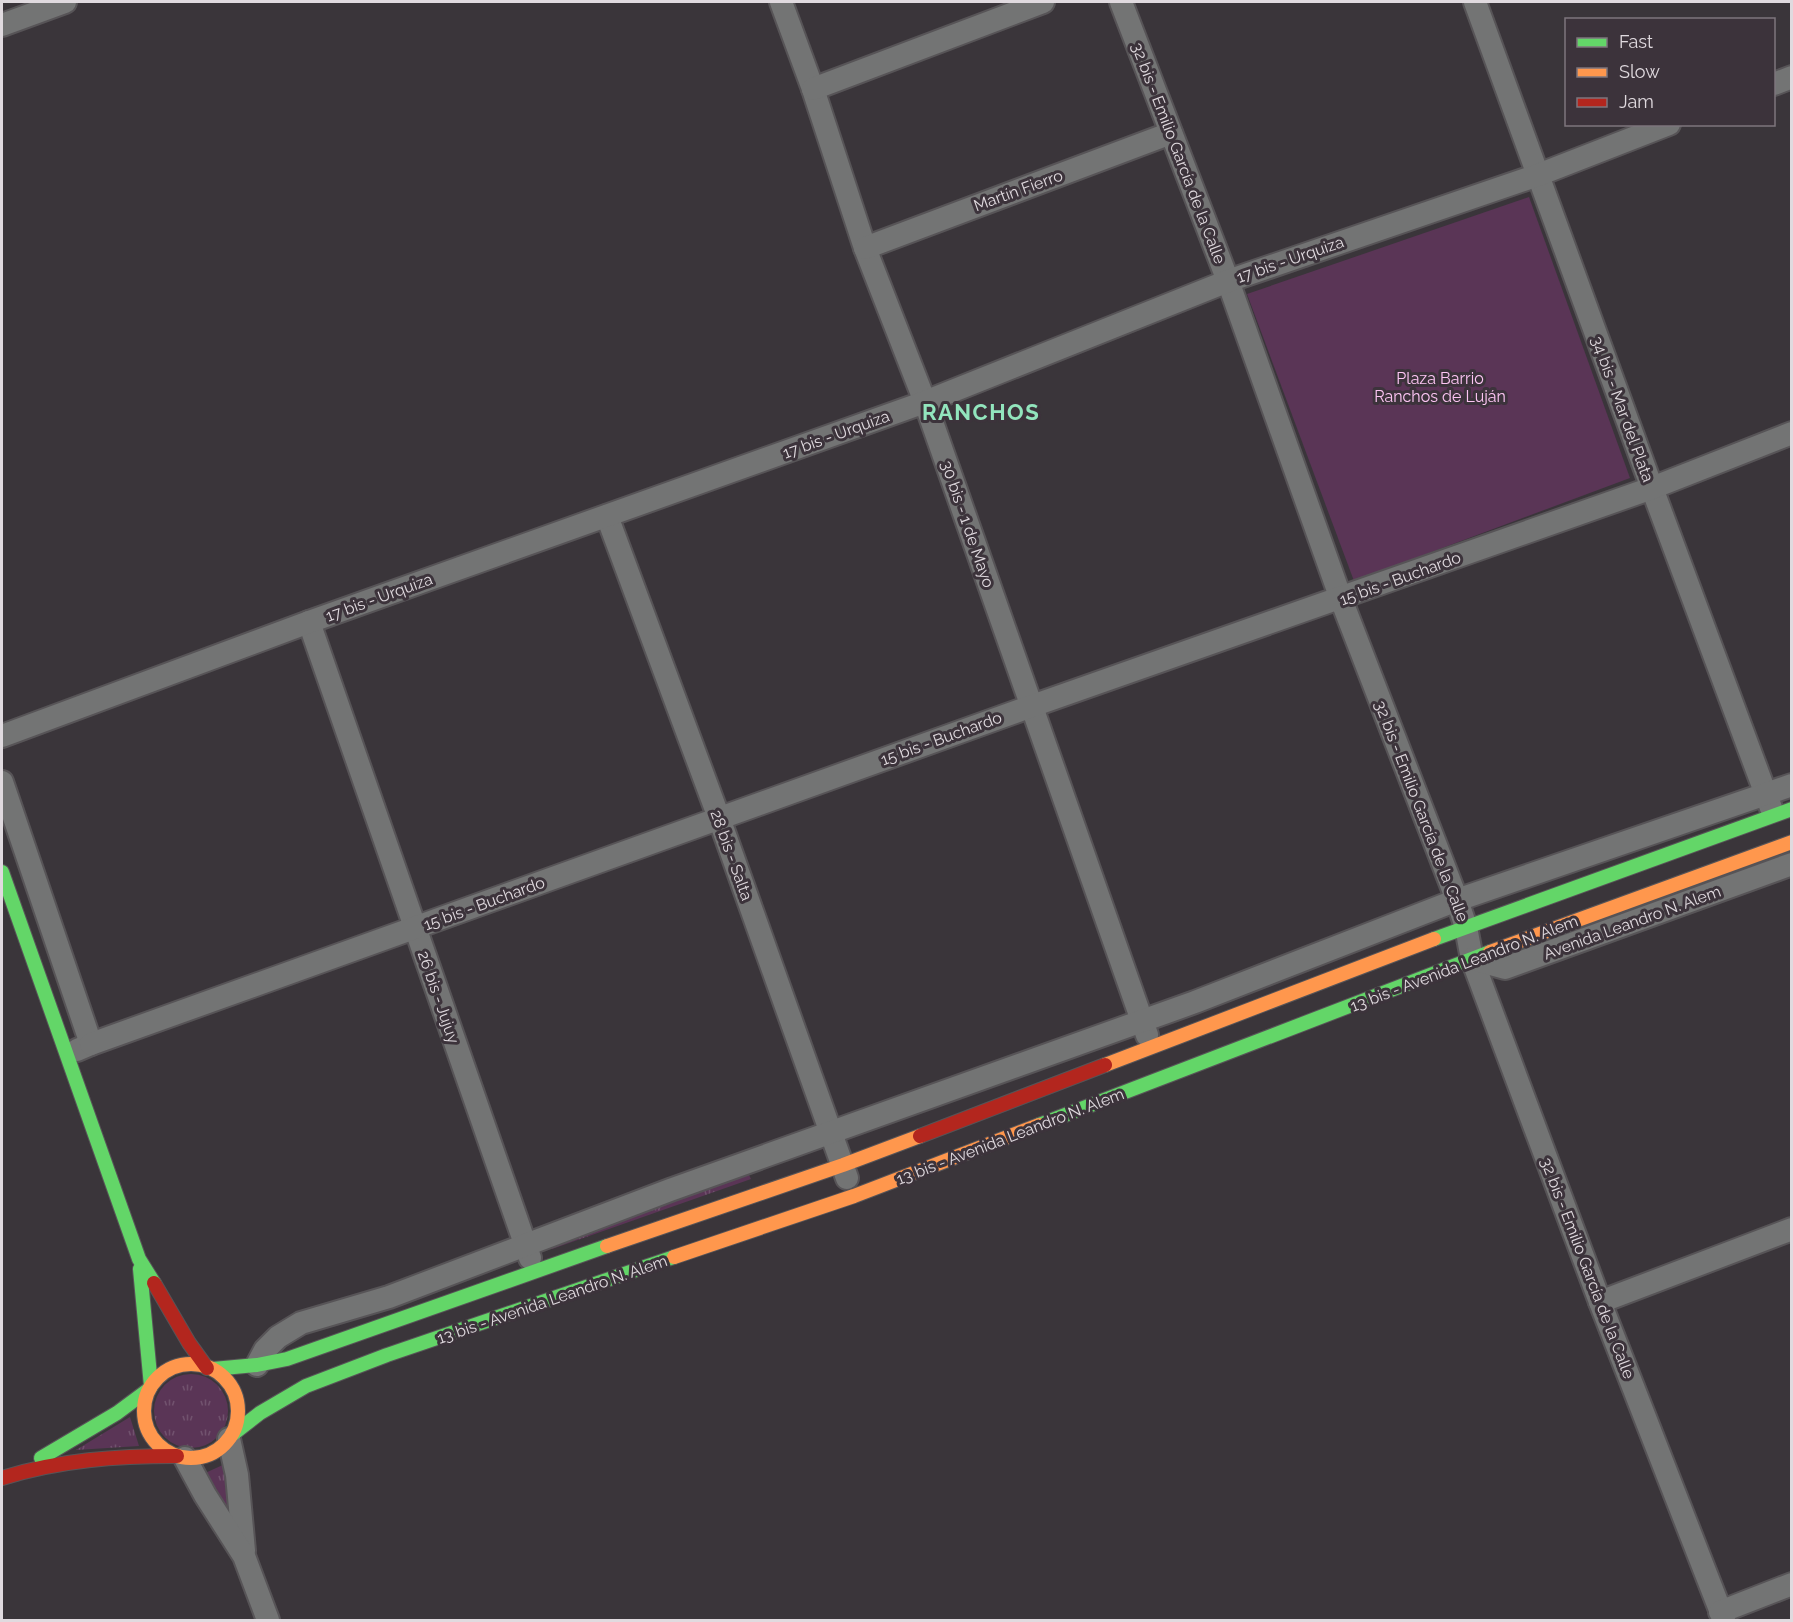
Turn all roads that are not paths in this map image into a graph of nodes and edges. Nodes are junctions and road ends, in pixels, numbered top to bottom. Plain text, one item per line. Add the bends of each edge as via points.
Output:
1 (65, 2) edge
2 (781, 2) edge
3 (1043, 2) edge
4 (1121, 2) edge
5 (1475, 2) edge
6 (2, 25) edge
7 (1791, 77) edge
8 (1775, 83) edge
9 (813, 89) junction
10 (1664, 126) edge
11 (1171, 133) junction
12 (1538, 175) junction
13 (865, 248) junction
14 (1228, 281) junction
15 (925, 402) junction
16 (1791, 433) edge
17 (1652, 488) junction
18 (607, 516) junction
19 (1341, 599) junction
20 (309, 621) junction
21 (1032, 706) junction
22 (2, 736) edge
23 (2, 782) edge
24 (1791, 785) edge
25 (1766, 794) junction
26 (1783, 812) edge
27 (719, 818) junction
28 (1790, 856) edge
29 (2, 872) edge
30 (1457, 900) junction
31 (1466, 927) junction
32 (415, 929) junction
33 (1472, 959) junction
34 (1142, 1021) junction
35 (91, 1044) junction
36 (1152, 1048) junction
37 (67, 1054) junction
38 (831, 1133) junction
39 (843, 1165) junction
40 (854, 1196) junction
41 (1791, 1229) edge
42 (525, 1245) junction
43 (138, 1259) junction
44 (534, 1270) junction
45 (1600, 1302) junction
46 (258, 1365) junction
47 (210, 1368) junction
48 (149, 1388) junction
49 (231, 1436) junction
50 (181, 1457) junction
51 (8, 1476) edge
52 (244, 1556) junction
53 (1791, 1584) edge
54 (1722, 1616) edge
55 (268, 1620) edge

1 - 6 street
2 - 9 street, 30 bis - 1 de Mayo
3 - 9 street
4 - 11 street, 32 bis - Emilio García de la Calle
5 - 12 street, 34 bis - Mar del Plata
7 - 8 street
9 - 13 street, 30 bis - 1 de Mayo
10 - 12 street, 17 bis - Urquiza
11 - 13 street, Martín Fierro
11 - 14 street, 32 bis - Emilio García de la Calle
12 - 14 street, 17 bis - Urquiza
12 - 17 street, 34 bis - Mar del Plata
13 - 15 street, 30 bis - 1 de Mayo
14 - 15 street, 17 bis - Urquiza
14 - 19 street, 32 bis - Emilio García de la Calle
15 - 18 street, 17 bis - Urquiza
15 - 21 street, 30 bis - 1 de Mayo
16 - 17 street, 15 bis - Buchardo
17 - 19 street, 15 bis - Buchardo
17 - 25 street, 34 bis - Mar del Plata
18 - 20 street, 17 bis - Urquiza
18 - 27 street, 28 bis - Salta
19 - 21 street, 15 bis - Buchardo
19 - 30 street, 32 bis - Emilio García de la Calle
20 - 22 street, 17 bis - Urquiza
20 - 32 street, 26 bis - Jujuy
21 - 27 street, 15 bis - Buchardo
21 - 34 street, 30 bis - 1 de Mayo
23 - 35 street
24 - 25 street
25 - 26 street, 34 bis - Mar del Plata
25 - 30 street
26 - 31 main road, 13 bis - Avenida Leandro N. Alem
27 - 32 street, 15 bis - Buchardo
27 - 38 street, 28 bis - Salta
28 - 33 street, Avenida Leandro N. Alem via 1505,968
29 - 37 main road
30 - 31 street, 32 bis - Emilio García de la Calle
30 - 34 street
31 - 33 street, 32 bis - Emilio García de la Calle
31 - 36 main road, 13 bis - Avenida Leandro N. Alem
32 - 35 street, 15 bis - Buchardo
32 - 42 street, 26 bis - Jujuy
33 - 40 main road, 13 bis - Avenida Leandro N. Alem
33 - 45 street, 32 bis - Emilio García de la Calle
34 - 36 street, 30 bis - 1 de Mayo
34 - 38 street
35 - 37 street, 15 bis - Buchardo
36 - 39 main road, 13 bis - Avenida Leandro N. Alem
37 - 43 main road
38 - 39 street, 28 bis - Salta
38 - 42 street
39 - 40 street, 28 bis - Salta
39 - 44 main road, 13 bis - Avenida Leandro N. Alem
40 - 49 main road, 13 bis - Avenida Leandro N. Alem via 306,1386 260,1413
41 - 45 street
42 - 44 street, 26 bis - Jujuy
42 - 46 street via 389,1297 301,1323 278,1337 265,1350
43 - 47 main road via 189,1343
43 - 48 main road
44 - 46 main road, 13 bis - Avenida Leandro N. Alem via 287,1359
45 - 54 street, 32 bis - Emilio García de la Calle
46 - 47 main road, 13 bis - Avenida Leandro N. Alem
47 - 48 main road via 195,1364 176,1366 159,1375
47 - 49 main road via 225,1378 234,1391 238,1420
48 - 50 main road via 143,1404 148,1432 167,1453
48 - 51 main road via 108,1418
49 - 50 main road via 211,1455
49 - 52 street
50 - 51 main road via 80,1459
50 - 52 street
52 - 55 street
53 - 54 street

